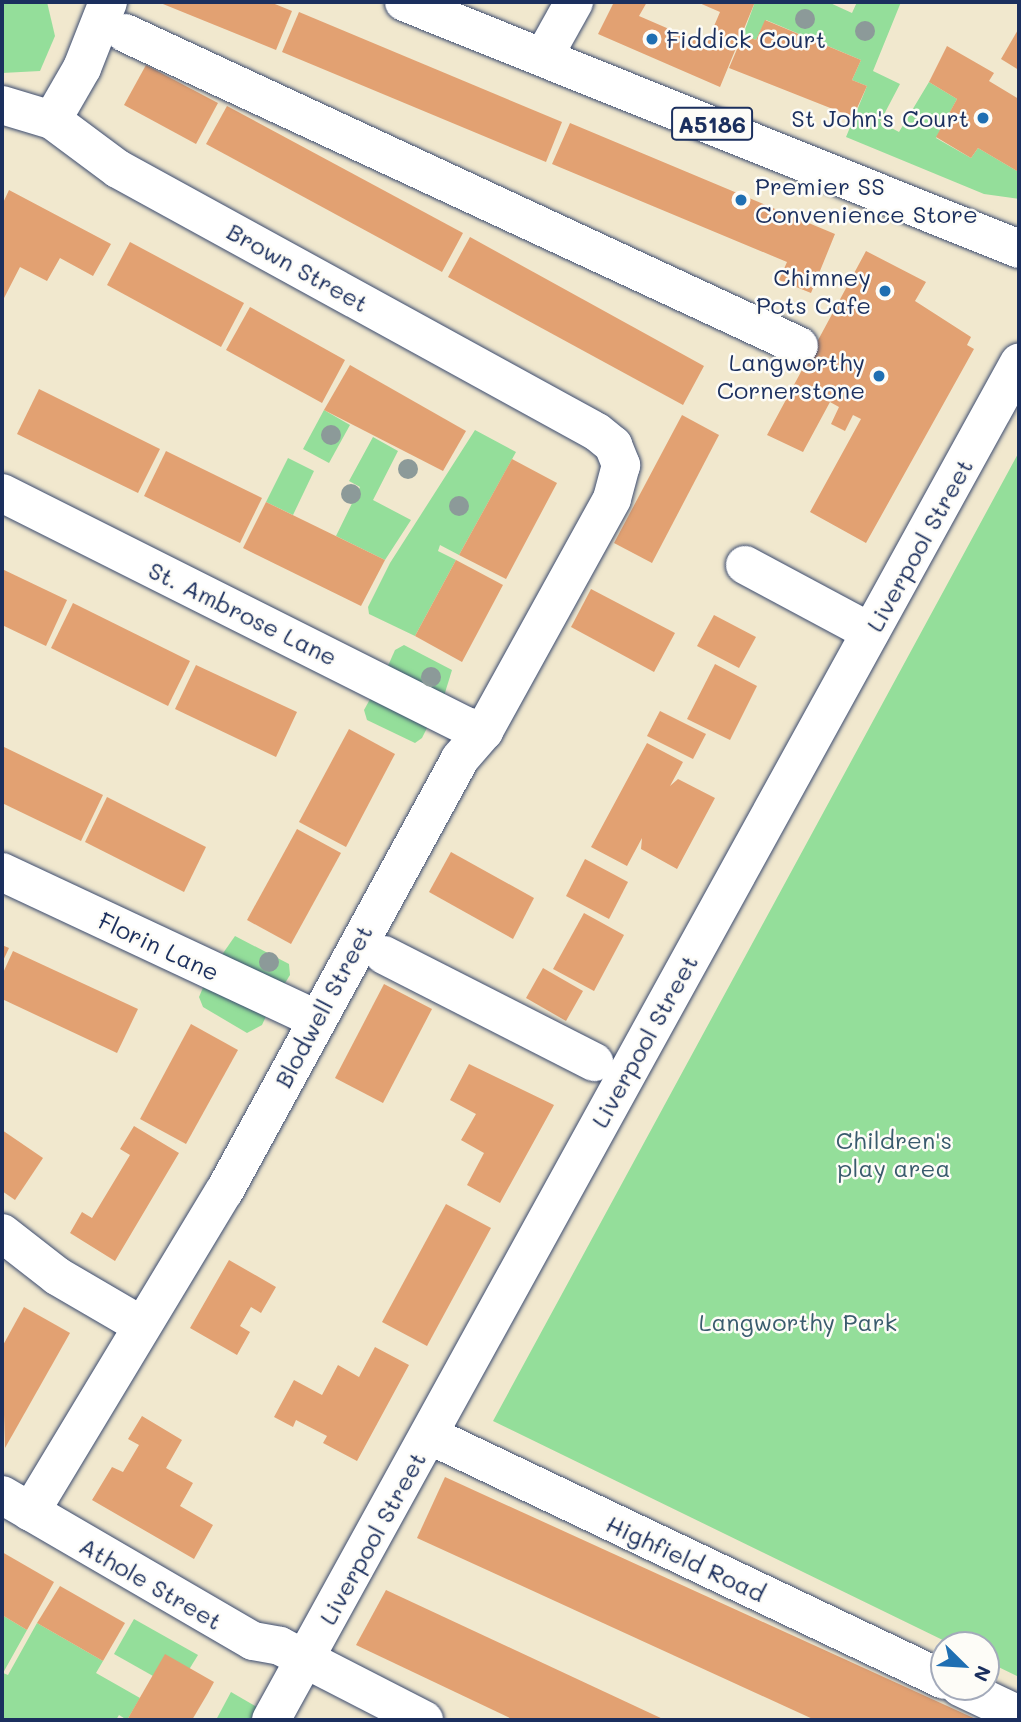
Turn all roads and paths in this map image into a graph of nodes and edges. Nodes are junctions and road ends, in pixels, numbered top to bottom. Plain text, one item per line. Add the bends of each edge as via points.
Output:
1 (404, 2) edge
2 (574, 2) edge
3 (117, 17) edge
4 (544, 56) junction
5 (2, 105) edge
6 (52, 120) junction
7 (1019, 249) edge
8 (799, 346) dead end
9 (1019, 363) edge
10 (2, 493) edge
11 (612, 499) joint
12 (745, 565) dead end
13 (870, 632) junction
14 (484, 731) junction
15 (2, 872) edge
16 (384, 955) dead end
17 (316, 1019) junction
18 (594, 1062) dead end
19 (2, 1233) edge
20 (142, 1325) junction
21 (429, 1435) junction
22 (16, 1504) edge
23 (305, 1659) junction
24 (930, 1672) edge
25 (990, 1701) edge
26 (1019, 1715) edge
27 (271, 1720) edge
28 (425, 1720) edge

1 - 4 street, A5186
2 - 4 street
3 - 6 street
3 - 8 street
4 - 7 street, A5186
5 - 6 street, Brown Street
6 - 11 street, Brown Street via 118,169 597,432 613,445 621,465
9 - 13 street, Liverpool Street
10 - 14 street, St. Ambrose Lane
11 - 14 street, Blodwell Street
12 - 13 street
13 - 21 street, Liverpool Street
14 - 17 street, Blodwell Street via 460,759
15 - 17 street, Florin Lane
16 - 18 street
17 - 20 street, Blodwell Street via 224,1191
19 - 20 street via 57,1276
20 - 22 street, Blodwell Street
21 - 23 street, Liverpool Street
21 - 24 street, Highfield Road
22 - 23 street, Athole Street via 253,1641 280,1646
23 - 27 street, Liverpool Street
23 - 28 street, Athole Street
25 - 26 street

